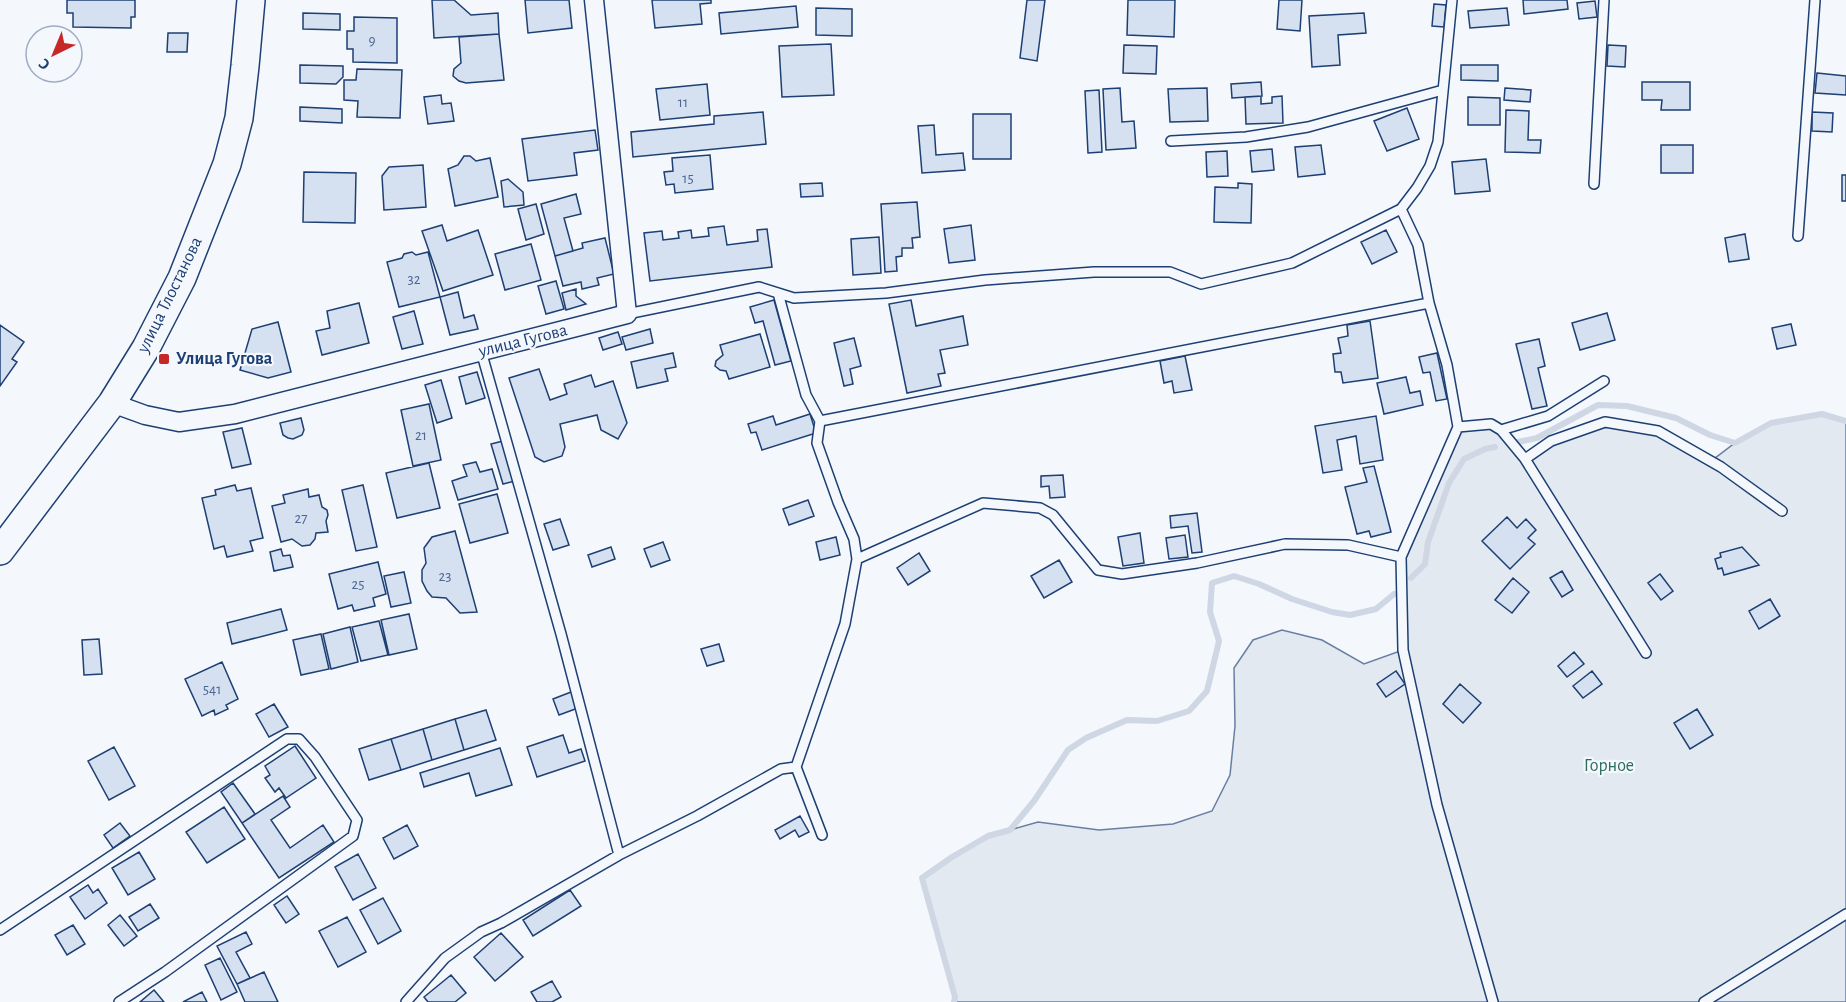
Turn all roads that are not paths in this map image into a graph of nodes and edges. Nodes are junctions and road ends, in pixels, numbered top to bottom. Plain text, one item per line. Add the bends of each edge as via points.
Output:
1 (250, 0) edge
2 (594, 0) edge
3 (1452, 0) edge
4 (1604, 0) edge
5 (1815, 0) edge
6 (1443, 90) junction
7 (1171, 141) dead end
8 (1594, 184) dead end
9 (1401, 209) junction
10 (1798, 236) dead end
11 (778, 293) junction
12 (1429, 303) junction
13 (627, 314) junction
14 (481, 351) junction
15 (1604, 381) dead end
16 (112, 403) junction
17 (820, 421) junction
18 (1458, 427) junction
19 (1501, 430) junction
20 (1525, 459) junction
21 (1782, 511) dead end
22 (0, 551) edge
23 (1401, 557) junction
24 (857, 559) junction
25 (1646, 653) dead end
26 (796, 767) junction
27 (822, 835) dead end
28 (619, 855) junction
29 (1846, 914) edge
30 (0, 930) edge
31 (119, 1002) edge
32 (406, 1002) edge
33 (1492, 1002) edge
34 (1704, 1002) edge

1 - 16 main road, улица Тлостанова via 239,118 226,164 182,278
2 - 13 street
3 - 6 lane
4 - 8 lane
5 - 10 lane
6 - 7 lane via 1308,127 1246,137
6 - 9 lane via 1438,142 1430,166
9 - 11 lane via 1292,263 1201,284 1170,272 1094,272 886,292 794,298
9 - 12 lane via 1418,245
11 - 13 lane via 759,286
11 - 17 lane via 806,395
12 - 17 lane
12 - 18 lane via 1447,365
13 - 14 street, улица Гугова
14 - 16 street, улица Гугова via 235,414 179,422
14 - 28 lane
15 - 19 lane via 1548,416
16 - 22 main road, улица Тлостанова
17 - 24 lane via 817,443 854,539
18 - 19 lane via 1491,424
18 - 23 lane
19 - 20 lane
20 - 21 lane via 1551,441 1605,422 1658,431 1721,467
20 - 25 lane
23 - 24 lane via 1348,545 1285,544 1122,574 1098,570 1053,515 1040,508 983,503
23 - 33 lane via 1403,650 1437,805
24 - 26 lane via 844,624
26 - 27 lane
26 - 28 lane via 782,769
28 - 32 lane via 481,932 445,958
29 - 34 lane
30 - 31 lane via 287,739 299,739 357,820 353,836

